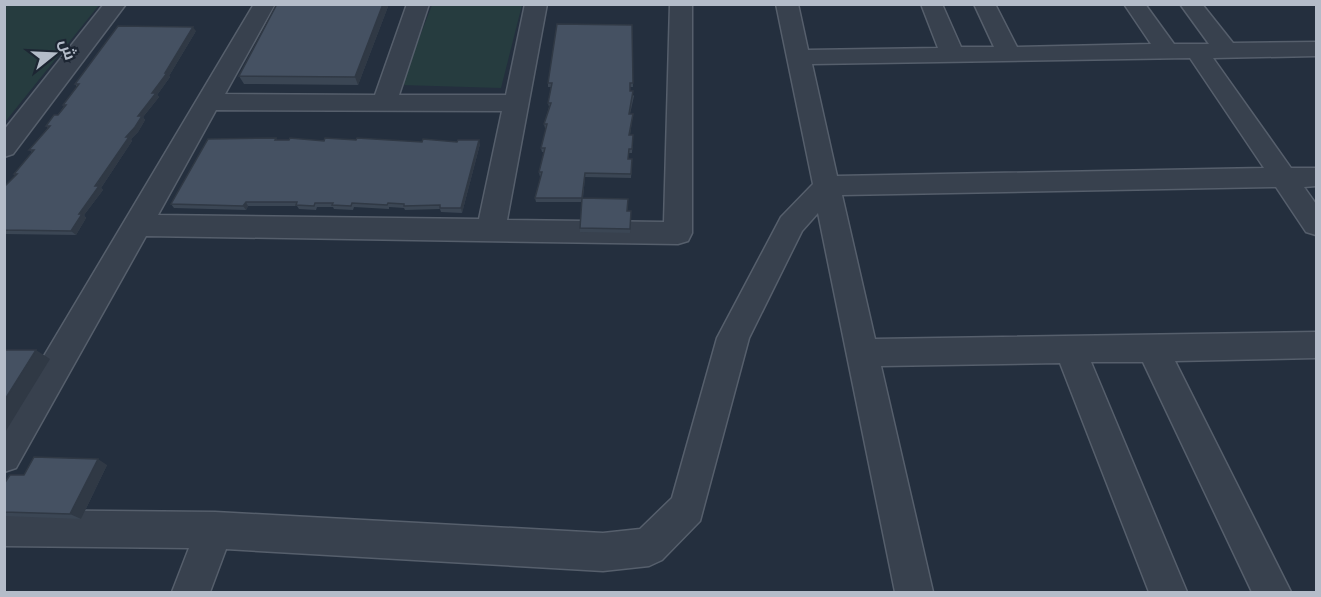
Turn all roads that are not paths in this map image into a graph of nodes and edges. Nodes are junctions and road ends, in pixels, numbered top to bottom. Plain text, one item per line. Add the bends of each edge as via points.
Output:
1 (116, 4) edge
2 (265, 4) edge
3 (418, 4) edge
4 (536, 4) edge
5 (681, 4) edge
6 (787, 4) edge
7 (931, 4) edge
8 (984, 4) edge
9 (1134, 4) edge
10 (1190, 4) edge
11 (1317, 49) edge
12 (1226, 50) junction
13 (1167, 51) junction
14 (1197, 51) junction
15 (952, 54) junction
16 (1009, 54) junction
17 (798, 57) junction
18 (209, 102) junction
19 (384, 102) junction
20 (516, 103) junction
21 (16, 119) edge
22 (4, 148) edge
23 (1317, 177) edge
24 (1283, 178) junction
25 (827, 186) junction
26 (139, 225) junction
27 (1317, 225) edge
28 (491, 229) junction
29 (1317, 345) edge
30 (1152, 348) junction
31 (1070, 349) junction
32 (863, 353) junction
33 (4, 456) edge
34 (4, 528) edge
35 (215, 530) junction
36 (191, 592) edge
37 (914, 592) edge
38 (1168, 592) edge
39 (1272, 592) edge

1 - 21 street
2 - 18 street
3 - 19 street
4 - 20 street
5 - 28 street via 678,233
6 - 17 street
7 - 15 street
8 - 16 street
9 - 13 street
10 - 12 street
11 - 12 street
12 - 14 street
13 - 14 street
13 - 16 street
14 - 24 street
15 - 16 street
15 - 17 street
17 - 25 street
18 - 19 street
18 - 26 street
19 - 20 street
20 - 28 street
21 - 22 street
23 - 24 street
24 - 25 street
24 - 27 street
25 - 32 street
25 - 35 street via 791,224 733,338 687,508 649,548 603,552
26 - 28 street
26 - 33 street
29 - 30 street
30 - 31 street
30 - 39 street
31 - 32 street
31 - 38 street
32 - 37 street
34 - 35 street
35 - 36 street

